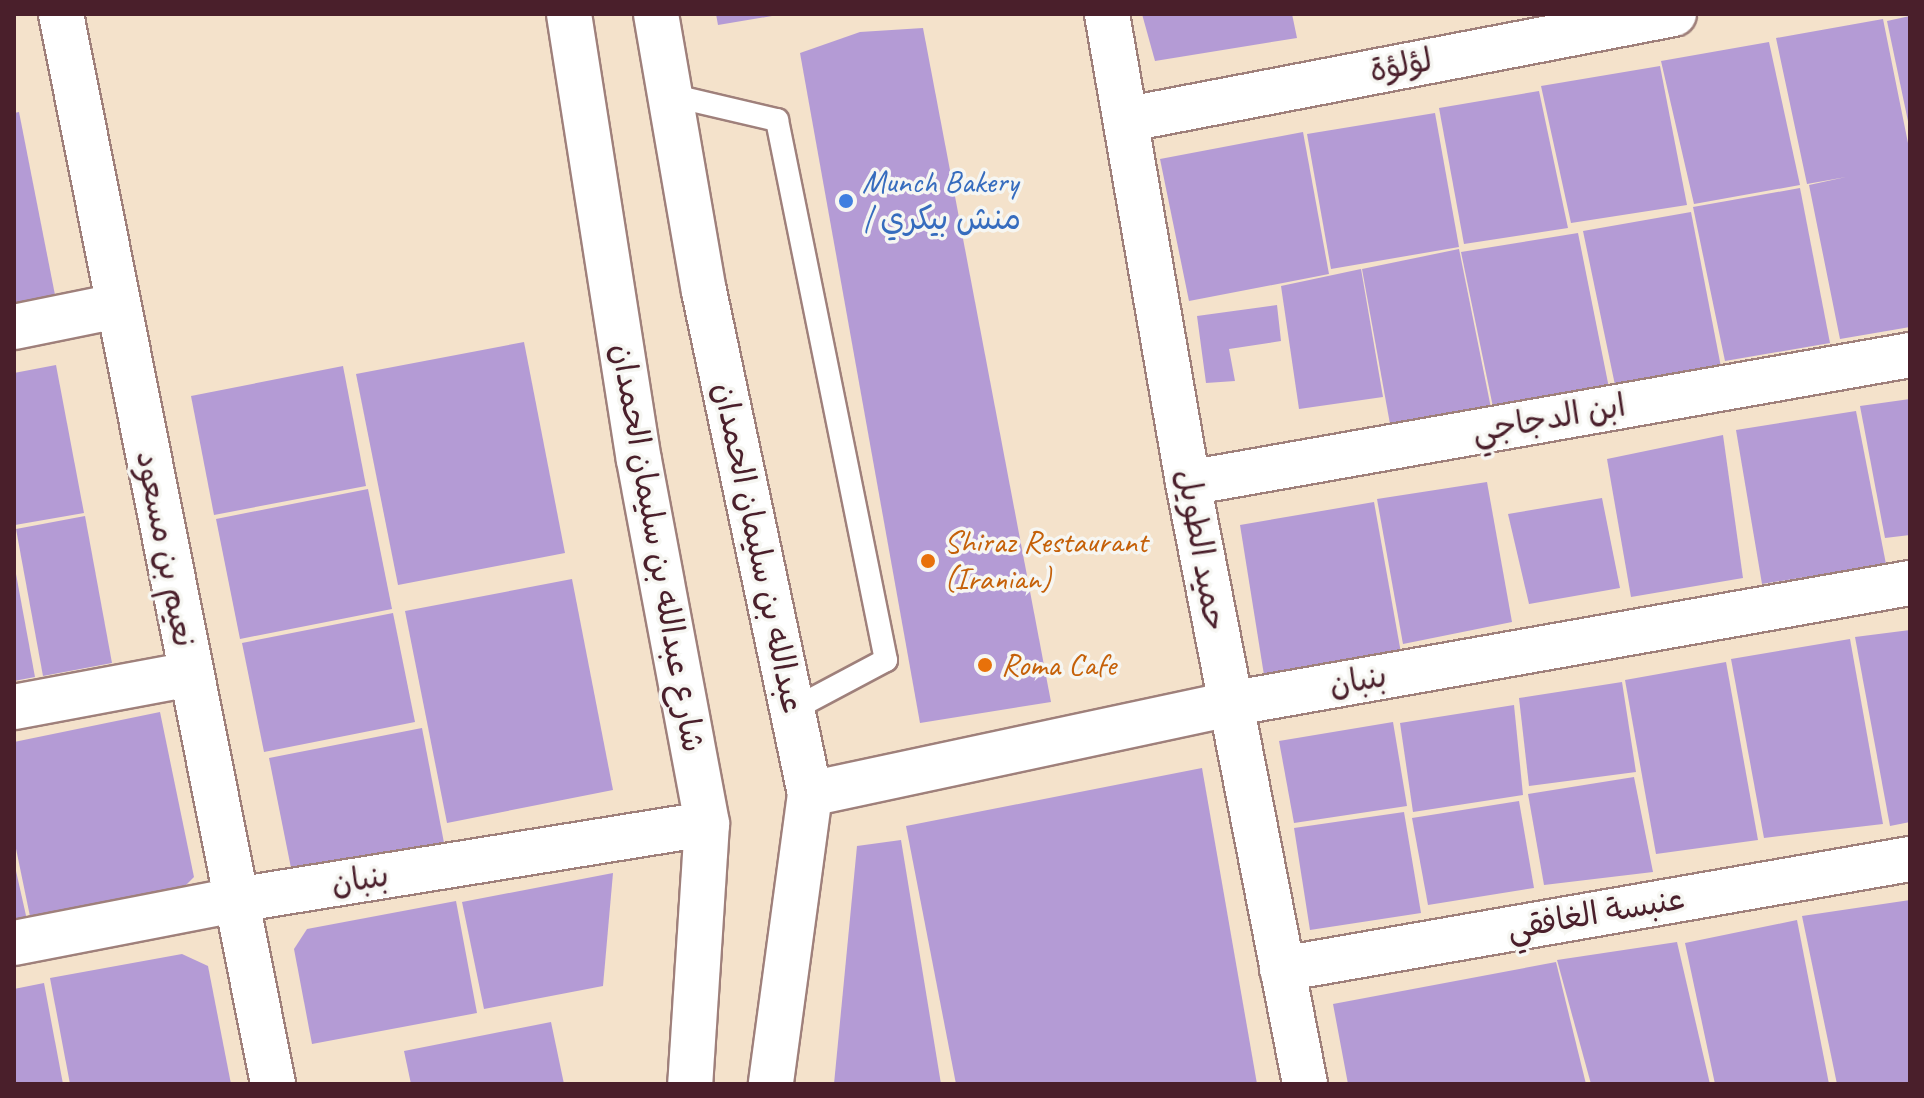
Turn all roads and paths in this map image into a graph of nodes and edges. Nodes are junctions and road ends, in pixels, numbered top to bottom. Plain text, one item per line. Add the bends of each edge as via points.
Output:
1 (61, 14) edge
2 (569, 14) edge
3 (656, 14) edge
4 (1107, 14) edge
5 (1674, 14) edge
6 (670, 95) junction
7 (1129, 119) junction
8 (117, 306) junction
9 (14, 327) edge
10 (1910, 355) edge
11 (1188, 483) junction
12 (1910, 583) edge
13 (190, 674) junction
14 (1229, 704) junction
15 (14, 707) edge
16 (792, 710) junction
17 (810, 794) junction
18 (707, 824) junction
19 (1910, 859) edge
20 (236, 900) junction
21 (14, 943) edge
22 (1282, 969) junction
23 (273, 1084) edge
24 (690, 1084) edge
25 (771, 1084) edge
26 (1305, 1084) edge

1 - 8 street, نعيم بن مسعود
2 - 18 street, شارع عبدالله بن سليمان الحمدان via 636,444
3 - 6 street, عبدالله بن سليمان الحمدان
4 - 7 street, حميد الطويل
5 - 7 street, لؤلؤة
6 - 16 street, عبدالله بن سليمان الحمدان via 704,291
6 - 16 lane via 777,120 886,660
7 - 11 street, حميد الطويل
8 - 9 street
8 - 13 street, نعيم بن مسعود
10 - 11 street, ابن الدجاجي
11 - 14 street, حميد الطويل
12 - 14 street, بنبان
13 - 15 street
13 - 20 street, نعيم بن مسعود
14 - 17 street, بنبان
14 - 22 street, حميد الطويل
16 - 17 street, عبدالله بن سليمان الحمدان
17 - 25 street, عبدالله بن سليمان الحمدان
18 - 20 street, بنبان
18 - 24 street, شارع عبدالله بن سليمان الحمدان
19 - 22 street, عنبسة الغافقي
20 - 21 street, بنبان
20 - 23 street, نعيم بن مسعود
22 - 26 street, حميد الطويل

